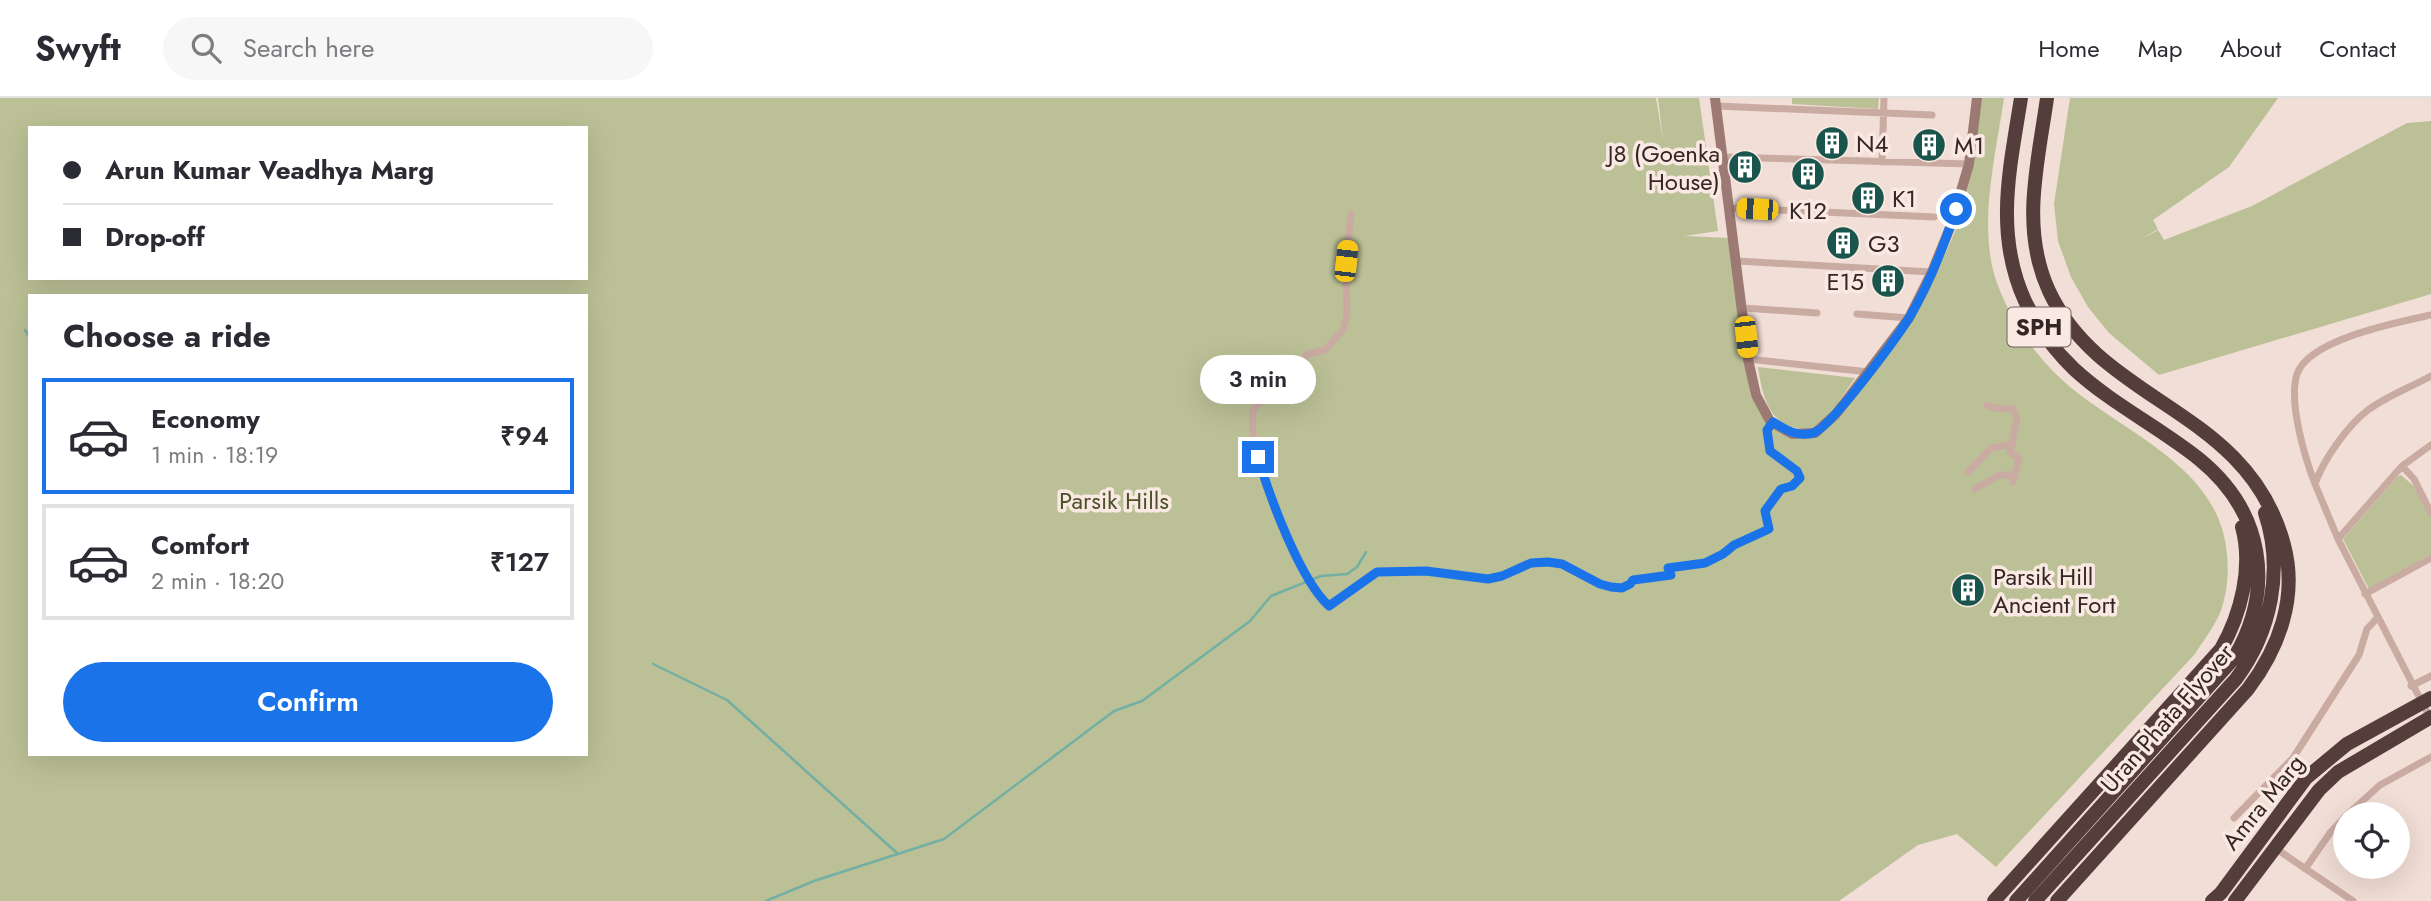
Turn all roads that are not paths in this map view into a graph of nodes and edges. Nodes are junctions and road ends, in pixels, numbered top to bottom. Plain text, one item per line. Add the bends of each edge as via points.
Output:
1 (1884, 98) edge
2 (1977, 98) edge
3 (2021, 98) edge
4 (2047, 98) edge
5 (1716, 102) edge
6 (1884, 113) junction
7 (1932, 115) dead end
8 (1724, 157) junction
9 (1882, 162) junction
10 (1969, 164) junction
11 (1730, 208) junction
12 (1351, 214) dead end
13 (1934, 217) dead end
14 (1738, 261) junction
15 (1932, 272) junction
16 (1743, 308) junction
17 (1817, 313) dead end
18 (1857, 314) dead end
19 (2431, 315) edge
20 (1909, 318) junction
21 (1748, 359) junction
22 (1869, 372) junction
23 (2431, 376) edge
24 (1987, 405) dead end
25 (1773, 422) junction
26 (2012, 444) junction
27 (2431, 445) edge
28 (2239, 462) junction
29 (2402, 466) junction
30 (1968, 472) dead end
31 (2220, 478) junction
32 (2315, 484) junction
33 (1975, 489) dead end
34 (2431, 513) edge
35 (2338, 539) junction
36 (2265, 557) junction
37 (2431, 558) edge
38 (2365, 594) junction
39 (2377, 618) junction
40 (2431, 676) edge
41 (2412, 686) junction
42 (2426, 701) edge
43 (2430, 717) edge
44 (2431, 757) edge
45 (2361, 802) edge
46 (2234, 818) dead end
47 (2333, 829) edge
48 (2275, 848) junction
49 (2305, 869) junction
50 (2081, 874) junction
51 (1994, 901) edge
52 (2016, 901) edge
53 (2035, 901) edge
54 (2057, 901) edge
55 (2070, 901) edge
56 (2212, 901) edge
57 (2235, 901) edge
58 (2353, 901) edge

1 - 6 street
2 - 10 street
3 - 31 highway, SPH via 2006,219 2014,271 2035,320 2074,369
4 - 28 highway, SPH via 2032,218 2039,264 2057,306 2099,356 2215,438
5 - 6 street
5 - 8 street
6 - 7 street
6 - 9 street
8 - 9 street
8 - 11 street
9 - 10 street
10 - 15 street
11 - 13 street
11 - 14 street
12 - 25 street via 1343,330 1325,350 1308,354 1253,410 1253,441 1274,506 1312,585 1329,606 1377,572 1426,571 1488,579 1531,563 1548,562 1562,564 1600,584 1622,588 1633,580 1671,575 1668,568 1705,563 1769,529 1765,511 1781,489 1800,478 1770,451 1767,430
14 - 15 street
14 - 16 street
15 - 20 street
16 - 17 street
16 - 21 street
18 - 20 street
19 - 32 street via 2340,340 2305,362 2297,374 2295,402
20 - 22 street
21 - 22 street
21 - 25 street via 1756,395
22 - 25 street via 1815,433 1792,434
23 - 32 street via 2358,419 2325,461
24 - 26 street via 2013,409 2017,419
26 - 30 street via 1991,448
26 - 33 street via 2010,452 2019,458 2014,478 1999,475
27 - 29 street
28 - 36 highway, Uran Phata Flyover / SPH via 2263,507 2272,540
28 - 50 highway via 2270,505 2287,555 2289,590 2276,643 2248,689
29 - 34 street
29 - 35 street
31 - 36 highway, Uran Phata Flyover / SPH
31 - 51 highway via 2239,517 2246,557 2241,599 2227,637 2213,660
32 - 35 street
35 - 38 street
36 - 52 highway, Uran Phata Flyover / SPH via 2248,631 2234,658
36 - 53 highway, Uran Phata Flyover / SPH via 2273,589 2267,621 2246,666
37 - 38 street
38 - 39 street
39 - 41 street
39 - 46 street via 2293,758
40 - 41 street
41 - 42 street
42 - 43 street
42 - 56 highway, Amra Marg via 2347,744 2306,778
43 - 48 highway, Amra Marg via 2338,772
44 - 45 street via 2381,785
47 - 49 street
48 - 49 street
48 - 57 highway, Amra Marg
49 - 58 street
50 - 54 highway
50 - 55 highway

